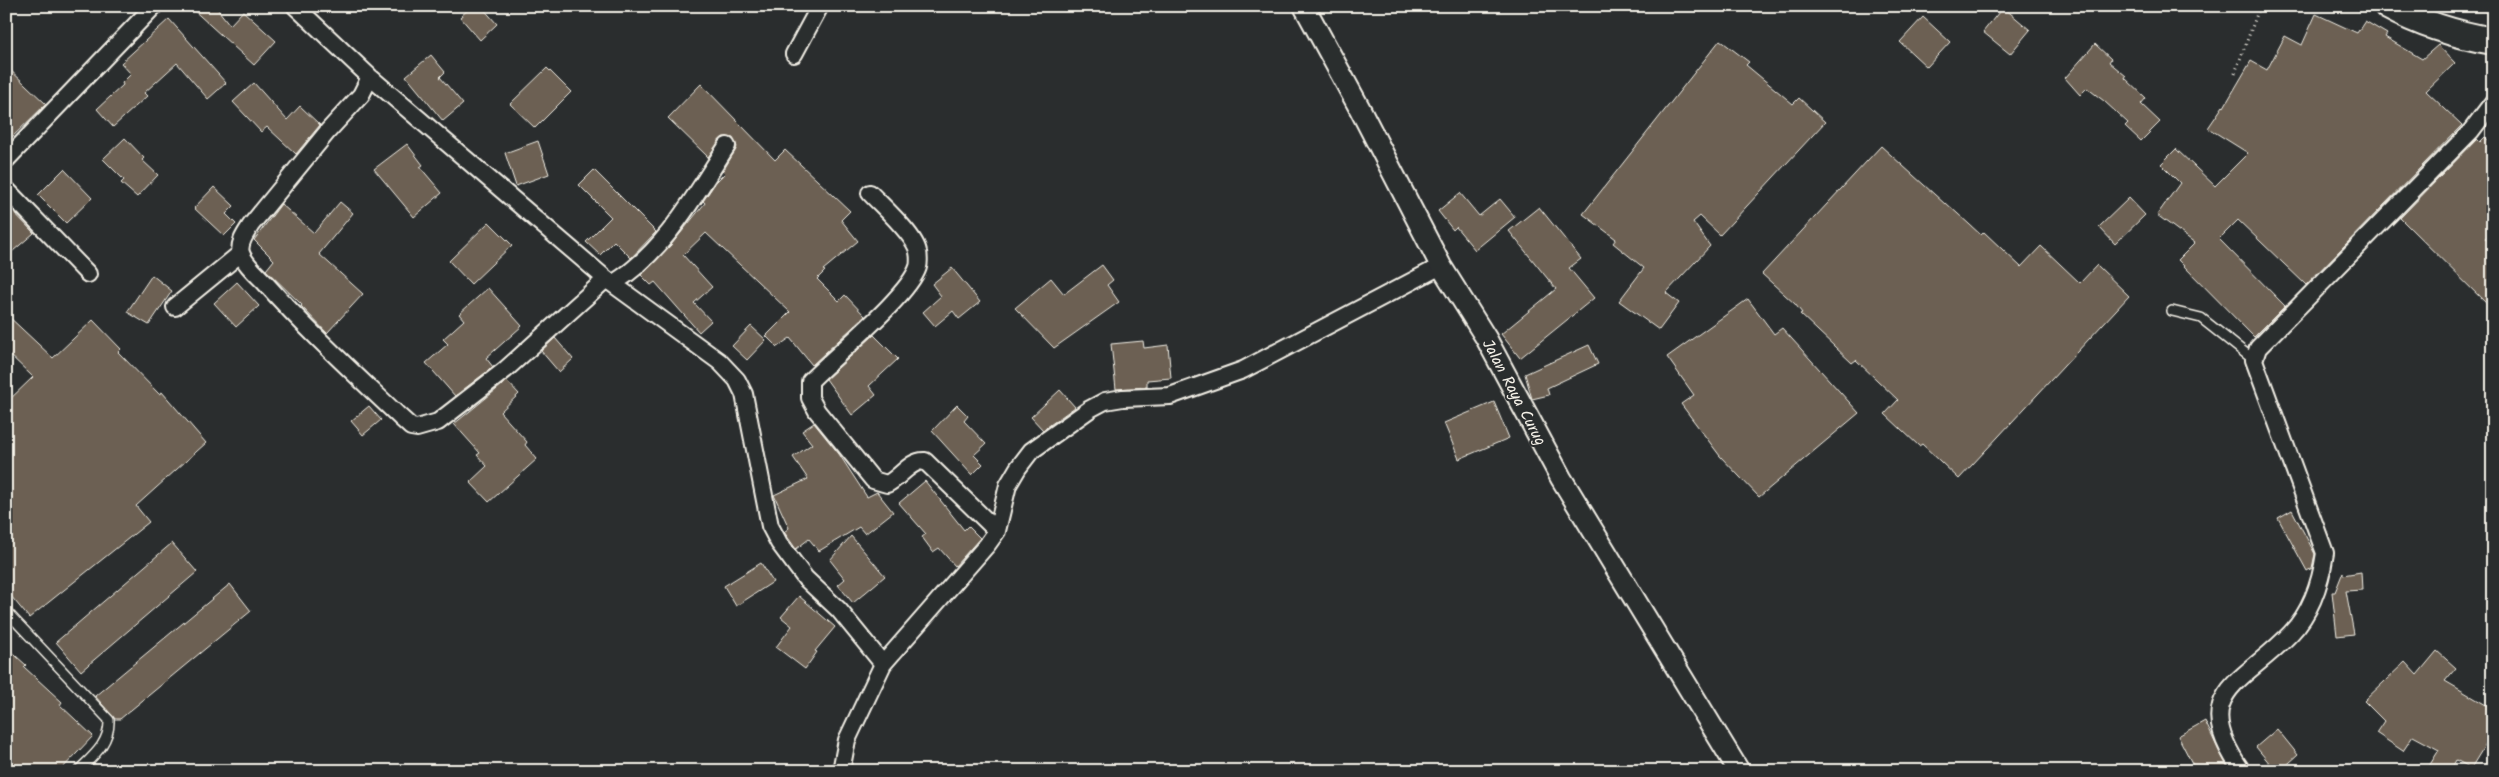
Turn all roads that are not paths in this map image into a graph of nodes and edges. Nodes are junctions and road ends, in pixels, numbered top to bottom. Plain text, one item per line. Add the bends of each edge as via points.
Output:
1 (154, 6) edge
2 (295, 6) edge
3 (820, 6) edge
4 (1304, 6) edge
5 (2388, 6) edge
6 (2493, 41) edge
7 (794, 54) dead end
8 (370, 78) junction
9 (2493, 102) edge
10 (727, 146) dead end
11 (6, 160) edge
12 (6, 189) edge
13 (870, 193) dead end
14 (241, 253) junction
15 (1441, 266) junction
16 (88, 274) dead end
17 (610, 281) junction
18 (175, 307) dead end
19 (2172, 310) dead end
20 (2254, 360) junction
21 (997, 531) junction
22 (6, 611) edge
23 (882, 664) junction
24 (78, 771) edge
25 (841, 771) edge
26 (1739, 771) edge
27 (2242, 771) edge

1 - 11 street
2 - 8 street
3 - 7 street
4 - 15 street, Jalan Raya Curug
5 - 6 main road via 2448,30
8 - 14 street via 361,95 251,225 242,240
8 - 17 street
9 - 20 street via 2471,131 2266,338
10 - 17 street via 679,220 631,273
12 - 16 street
13 - 21 street via 913,241 918,251 918,268 881,314 810,380 810,398 873,480 887,484 912,464 925,461
14 - 17 street via 299,321 400,417 416,428 438,422
14 - 18 street
15 - 21 street via 1243,370 1170,396 1123,398 1090,409 1030,451 1008,485
15 - 26 street, Jalan Raya Curug via 1486,338 1561,478
17 - 23 street via 712,356 737,380 744,394 770,526 805,578 839,610
19 - 20 lane via 2201,318
20 - 27 street via 2325,553 2323,572 2309,605 2292,632 2220,702 2218,720 2231,756
21 - 23 street via 961,577
22 - 24 lane via 109,720 105,743
23 - 25 street via 847,740

